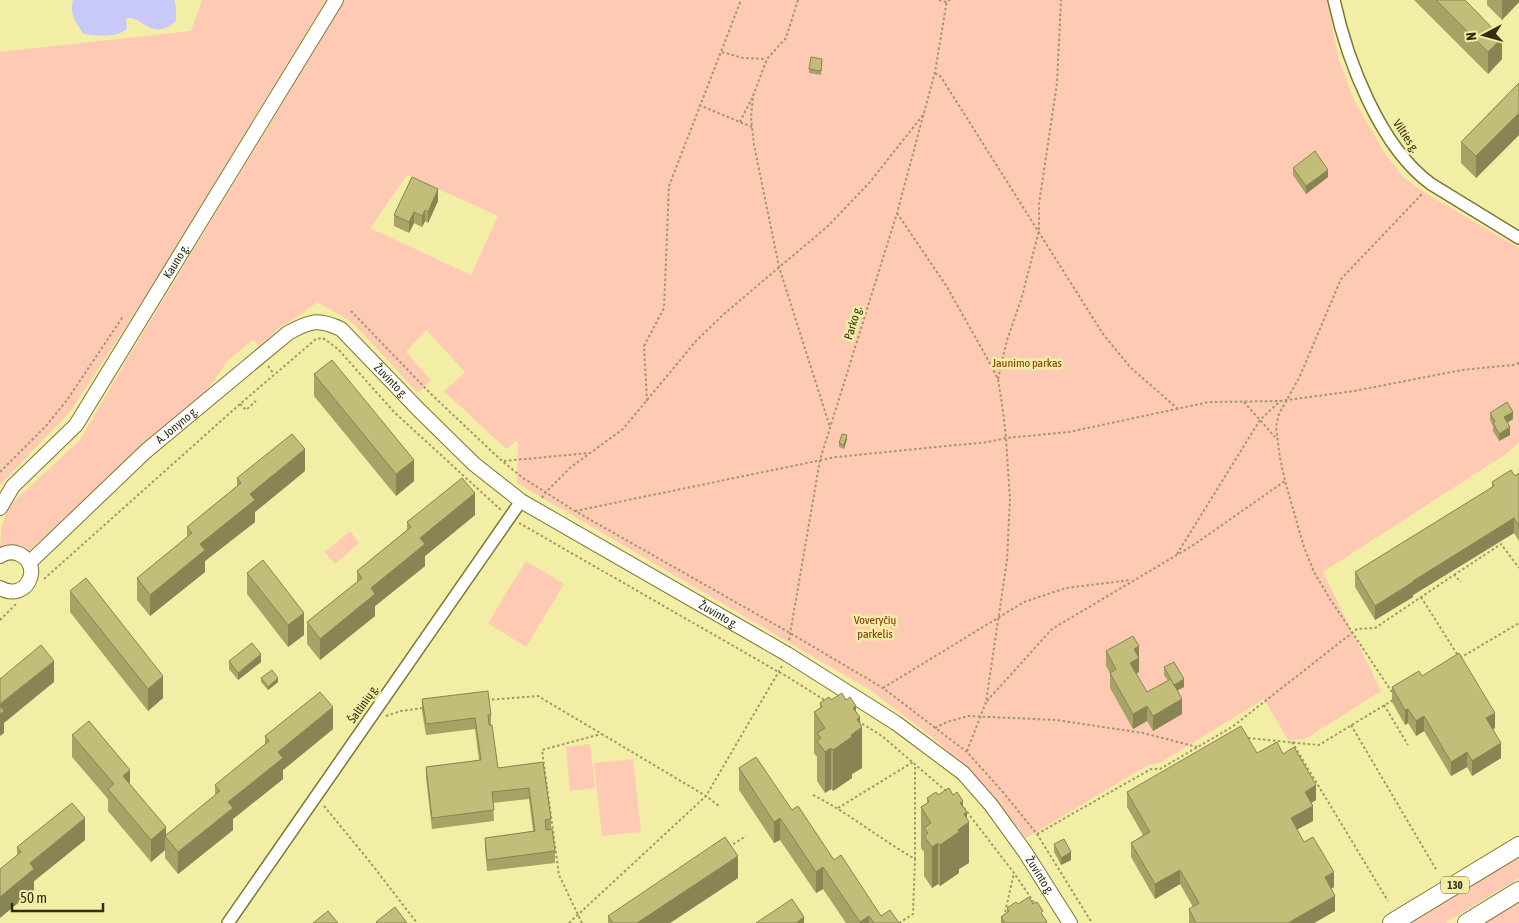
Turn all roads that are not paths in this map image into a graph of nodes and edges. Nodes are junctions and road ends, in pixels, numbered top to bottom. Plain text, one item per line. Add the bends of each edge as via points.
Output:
1 (336, 0) edge
2 (1334, 0) edge
3 (1519, 238) edge
4 (341, 328) joint
5 (521, 501) junction
6 (0, 508) edge
7 (0, 556) edge
8 (29, 563) junction
9 (0, 589) edge
10 (1519, 846) edge
11 (1519, 891) edge
12 (228, 923) edge
13 (1070, 923) edge
14 (1392, 923) edge
15 (1467, 923) edge

1 - 6 street, Kauno g. via 76,425 13,486
2 - 3 street, Vilties g. via 1352,62 1370,104 1407,163 1431,184
4 - 5 street, Žuvinto g. via 474,464
4 - 8 street, A. Jonyno g. via 328,323 306,323 288,333 146,451
5 - 12 street, Šaltinių g.
5 - 13 street, Žuvinto g. via 787,654 896,723 963,774 1020,844
7 - 8 street via 15,552
8 - 9 street via 31,577 24,588 13,592
10 - 14 main road, 130
11 - 15 main road

